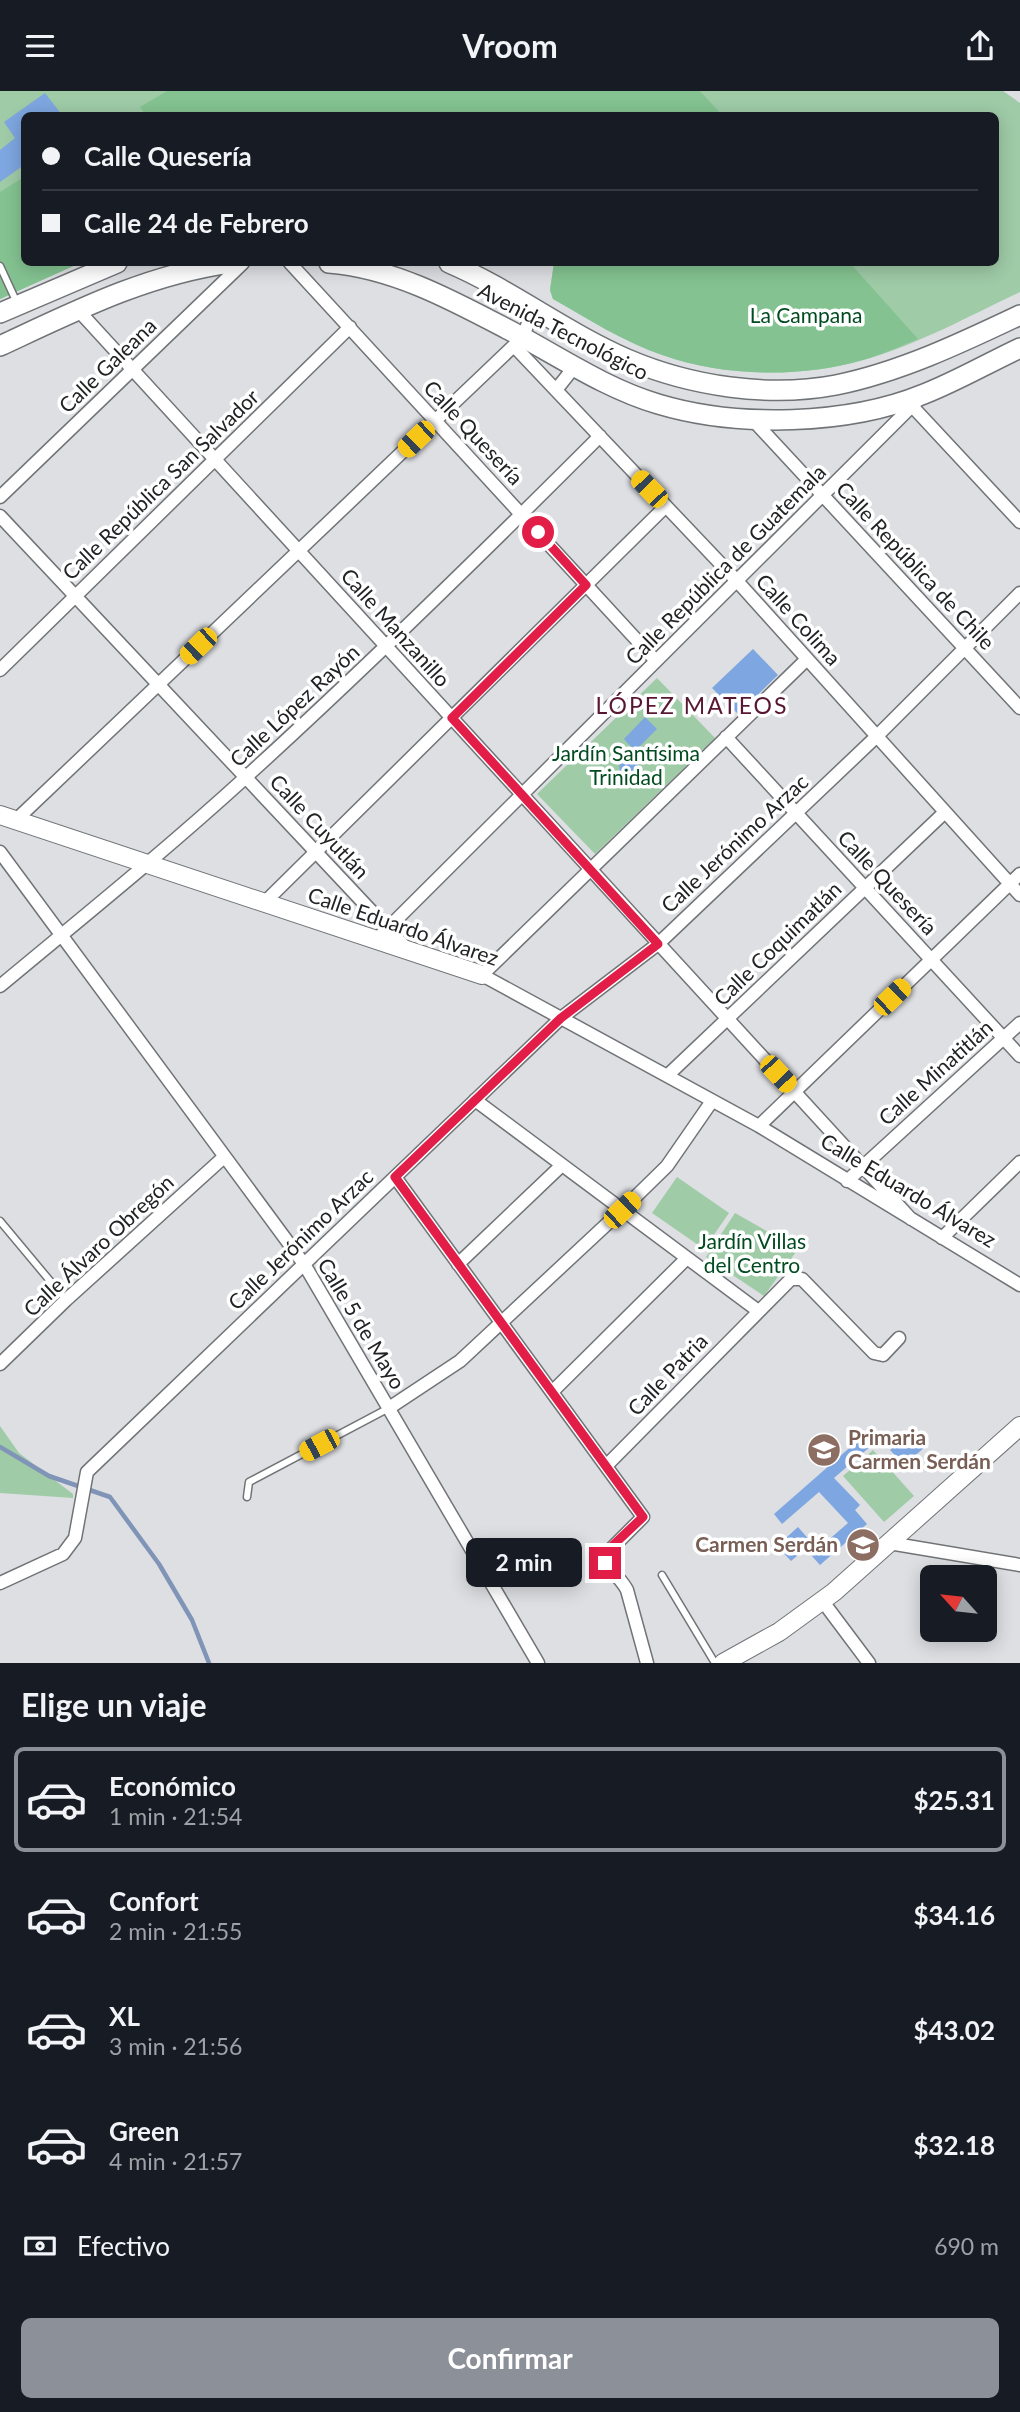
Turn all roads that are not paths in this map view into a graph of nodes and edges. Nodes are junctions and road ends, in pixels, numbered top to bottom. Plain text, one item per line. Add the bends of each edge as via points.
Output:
1 (0, 266) edge
2 (110, 266) edge
3 (209, 266) edge
4 (240, 266) edge
5 (293, 266) edge
6 (346, 266) edge
7 (454, 266) edge
8 (9, 308) edge
9 (533, 309) junction
10 (78, 310) junction
11 (1020, 315) edge
12 (350, 327) junction
13 (518, 341) junction
14 (0, 346) edge
15 (1020, 348) edge
16 (575, 366) junction
17 (132, 369) junction
18 (555, 390) junction
19 (918, 400) junction
20 (752, 419) junction
21 (435, 420) junction
22 (600, 436) junction
23 (215, 459) junction
24 (823, 495) junction
25 (0, 497) edge
26 (666, 506) junction
27 (522, 514) junction
28 (0, 516) edge
29 (1020, 522) edge
30 (298, 551) junction
31 (737, 581) junction
32 (586, 585) junction
33 (1020, 593) edge
34 (75, 596) junction
35 (386, 647) junction
36 (965, 648) junction
37 (807, 659) junction
38 (656, 661) junction
39 (0, 670) edge
40 (158, 684) junction
41 (1020, 708) edge
42 (452, 718) junction
43 (877, 736) junction
44 (726, 737) junction
45 (246, 778) junction
46 (522, 795) junction
47 (945, 812) junction
48 (796, 813) junction
49 (8, 818) edge
50 (0, 852) edge
51 (316, 852) junction
52 (147, 864) junction
53 (590, 869) junction
54 (1020, 874) edge
55 (1010, 884) junction
56 (865, 888) junction
57 (1020, 895) edge
58 (264, 903) junction
59 (61, 935) junction
60 (382, 935) junction
61 (658, 944) junction
62 (932, 960) junction
63 (482, 975) junction
64 (0, 986) edge
65 (561, 1018) junction
66 (727, 1019) junction
67 (1020, 1023) edge
68 (1003, 1038) junction
69 (1020, 1056) edge
70 (668, 1075) junction
71 (794, 1092) junction
72 (475, 1100) junction
73 (712, 1101) junction
74 (759, 1126) junction
75 (224, 1157) junction
76 (1020, 1163) edge
77 (562, 1165) junction
78 (863, 1167) junction
79 (395, 1177) junction
80 (847, 1181) junction
81 (622, 1210) junction
82 (911, 1219) junction
83 (0, 1221) edge
84 (942, 1238) junction
85 (687, 1258) junction
86 (304, 1264) junction
87 (458, 1264) junction
88 (1020, 1285) edge
89 (66, 1300) junction
90 (757, 1310) junction
91 (502, 1324) junction
92 (899, 1338) dead end
93 (0, 1364) edge
94 (551, 1392) junction
95 (388, 1408) junction
96 (1020, 1426) edge
97 (606, 1467) junction
98 (247, 1497) dead end
99 (889, 1543) junction
100 (1020, 1565) edge
101 (662, 1575) dead end
102 (0, 1583) edge
103 (819, 1603) junction
104 (538, 1663) edge
105 (647, 1663) edge
106 (715, 1663) edge
107 (723, 1663) edge
108 (869, 1663) edge

1 - 8 lane
2 - 8 main road
3 - 10 main road via 144,282
4 - 17 street, Calle Galeana
5 - 12 street, Calle Quesería
6 - 13 main road, Avenida Tecnológico via 382,273 441,295
7 - 9 main road, Avenida Tecnológico
9 - 11 main road, Avenida Tecnológico via 625,358 682,378 728,386 804,389 903,366
9 - 13 street
10 - 14 main road
10 - 17 street, Calle Manzanillo
12 - 21 street, Calle Quesería
12 - 23 street, Calle República San Salvador
13 - 16 main road, Avenida Tecnológico
13 - 18 street, Calle Colima
13 - 21 street
15 - 19 main road, Avenida Tecnológico
16 - 18 street
16 - 20 main road, Avenida Tecnológico via 657,404
17 - 23 street, Calle Manzanillo
17 - 25 street, Calle Galeana
18 - 22 street, Calle Colima
19 - 20 main road, Avenida Tecnológico via 803,418
19 - 24 street, Calle República de Guatemala
19 - 29 street
20 - 24 street, Calle República de Chile
21 - 27 street, Calle Quesería
21 - 30 street
22 - 26 street, Calle Colima
22 - 27 street, Calle López Rayón
23 - 30 street, Calle Manzanillo
23 - 34 street, Calle República San Salvador
24 - 31 street, Calle República de Guatemala
24 - 36 street, Calle República de Chile
26 - 31 street, Calle Colima
26 - 32 street
27 - 32 street, Calle Quesería
27 - 35 street, Calle López Rayón
28 - 34 street, Calle Cuyutlán
30 - 35 street, Calle Manzanillo
30 - 40 street
31 - 37 street, Calle Colima
31 - 38 street, Calle República de Guatemala
32 - 38 street, Calle Quesería
32 - 42 street
33 - 36 street, Calle Jerónimo Arzac
34 - 39 street, Calle República San Salvador
34 - 40 street, Calle Cuyutlán
35 - 42 street, Calle Manzanillo
35 - 45 street, Calle López Rayón
36 - 41 street, Calle República de Chile
36 - 43 street, Calle Jerónimo Arzac
37 - 43 street, Calle Colima
37 - 44 street
38 - 46 street, Calle República de Guatemala
40 - 45 street, Calle Cuyutlán
40 - 49 street
42 - 46 street, Calle Manzanillo
42 - 51 street
43 - 47 street, Calle Colima
43 - 48 street, Calle Jerónimo Arzac
44 - 48 street, Calle Quesería
44 - 53 street
45 - 51 street, Calle Cuyutlán
45 - 52 street, Calle López Rayón
46 - 53 street, Calle Manzanillo
46 - 60 street, Calle República de Guatemala
47 - 55 street, Calle Colima
47 - 56 street, Calle Coquimatlán
48 - 56 street, Calle Quesería
48 - 61 street, Calle Jerónimo Arzac
49 - 52 street, Calle Eduardo Álvarez
50 - 59 street, Calle 5 de Mayo
51 - 58 street
51 - 60 street, Calle Cuyutlán
52 - 58 street, Calle Eduardo Álvarez
52 - 59 street, Calle López Rayón
53 - 61 street, Calle Manzanillo
53 - 63 street
54 - 55 street
55 - 57 street, Calle Colima
55 - 62 street
56 - 62 street, Calle Quesería
56 - 66 street, Calle Coquimatlán
58 - 60 street, Calle Eduardo Álvarez
59 - 64 street, Calle López Rayón
59 - 75 street, Calle 5 de Mayo
60 - 63 street, Calle Eduardo Álvarez via 408,950
61 - 65 street, Calle Jerónimo Arzac
61 - 66 street, Calle Manzanillo
62 - 68 street, Calle Quesería
62 - 71 street
63 - 65 street, Calle Eduardo Álvarez
65 - 70 street, Calle Eduardo Álvarez
65 - 72 street, Calle Jerónimo Arzac
66 - 70 street, Calle Coquimatlán
66 - 71 street, Calle Manzanillo
67 - 68 street, Calle Minatitlán
68 - 69 street, Calle Quesería
68 - 78 street, Calle Minatitlán
70 - 73 street, Calle Eduardo Álvarez
71 - 74 street
71 - 78 street, Calle Manzanillo
72 - 77 street
72 - 79 street, Calle Jerónimo Arzac
73 - 74 street, Calle Eduardo Álvarez
73 - 81 street via 667,1166
74 - 80 street, Calle Eduardo Álvarez
75 - 86 street, Calle 5 de Mayo
75 - 89 street, Calle Álvaro Obregón
76 - 84 street
77 - 81 street
77 - 87 street
78 - 80 street, Calle Minatitlán
78 - 82 street, Calle Manzanillo
79 - 86 street, Calle Jerónimo Arzac
79 - 87 street
80 - 82 street, Calle Eduardo Álvarez
81 - 85 street
81 - 91 street
82 - 84 street, Calle Eduardo Álvarez
83 - 89 lane
84 - 88 street, Calle Eduardo Álvarez
85 - 90 street
85 - 94 street
86 - 95 street, Calle 5 de Mayo
86 - 102 street, Calle Jerónimo Arzac via 88,1472 71,1546
87 - 91 street
89 - 93 street, Calle Álvaro Obregón
90 - 92 street, Calle Patria via 796,1277 874,1353 884,1355
90 - 97 street, Calle Patria
91 - 94 street
91 - 95 street via 460,1361
94 - 97 street
95 - 98 lane via 249,1482
95 - 104 street, Calle 5 de Mayo
96 - 99 street
97 - 105 street via 643,1517 605,1555 605,1563 627,1590
99 - 100 street
99 - 103 street
101 - 106 lane
103 - 107 street
103 - 108 street via 827,1607

